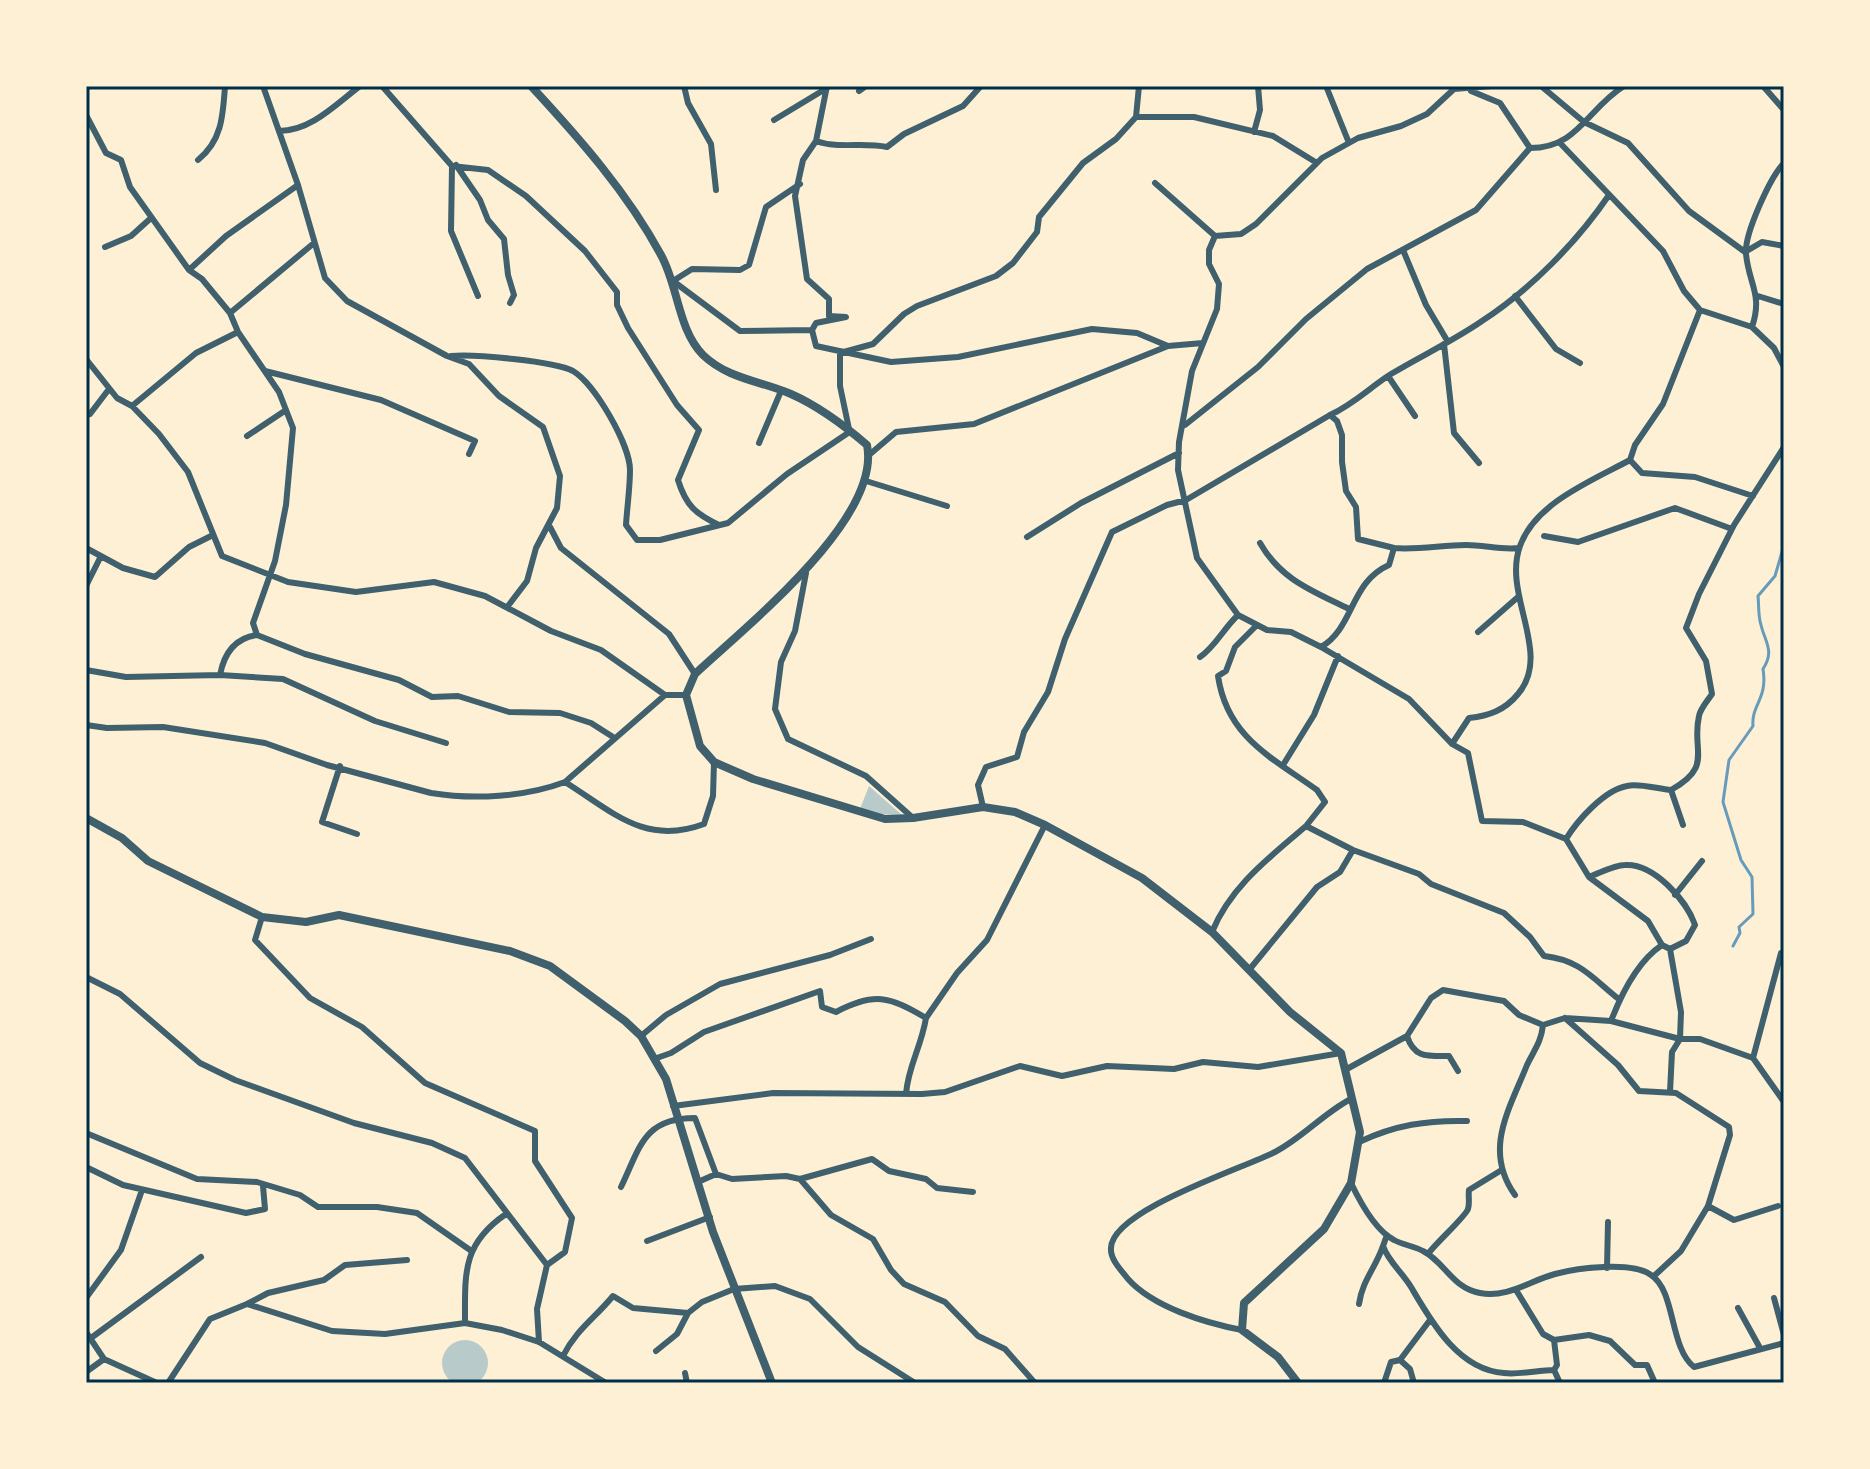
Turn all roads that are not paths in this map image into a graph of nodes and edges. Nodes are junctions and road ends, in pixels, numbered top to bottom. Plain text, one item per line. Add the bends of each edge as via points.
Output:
1 (225, 86) edge
2 (263, 86) edge
3 (360, 86) edge
4 (382, 86) edge
5 (531, 86) edge
6 (684, 86) edge
7 (866, 86) edge
8 (981, 86) edge
9 (1139, 86) edge
10 (1258, 86) edge
11 (1326, 86) edge
12 (1492, 86) edge
13 (1541, 86) edge
14 (1624, 86) edge
15 (1763, 86) edge
16 (827, 87) edge
17 (1454, 87) edge
18 (859, 91) dead end
19 (1784, 110) edge
20 (86, 115) edge
21 (1136, 117) junction
22 (774, 120) dead end
23 (1584, 122) junction
24 (279, 131) junction
25 (1254, 132) junction
26 (816, 141) junction
27 (1349, 143) junction
28 (1560, 143) junction
29 (1530, 148) junction
30 (198, 160) dead end
31 (1317, 163) junction
32 (1784, 163) edge
33 (454, 166) junction
34 (1155, 183) dead end
35 (800, 184) junction
36 (298, 185) junction
37 (716, 190) dead end
38 (1609, 195) junction
39 (151, 218) junction
40 (1215, 236) junction
41 (314, 243) junction
42 (1784, 246) edge
43 (105, 247) dead end
44 (1403, 250) junction
45 (1745, 252) junction
46 (189, 270) junction
47 (673, 281) junction
48 (478, 296) dead end
49 (1515, 296) junction
50 (1758, 296) junction
51 (510, 303) dead end
52 (1784, 304) edge
53 (1700, 310) junction
54 (230, 313) junction
55 (1752, 327) junction
56 (812, 330) junction
57 (238, 332) junction
58 (1203, 343) junction
59 (1446, 343) junction
60 (1168, 346) junction
61 (840, 353) junction
62 (447, 356) junction
63 (86, 359) edge
64 (1580, 363) dead end
65 (1784, 367) edge
66 (265, 371) junction
67 (1388, 376) junction
68 (109, 389) junction
69 (781, 391) junction
70 (132, 406) junction
71 (286, 410) junction
72 (90, 414) dead end
73 (1330, 415) junction
74 (1415, 416) dead end
75 (1184, 425) junction
76 (850, 430) junction
77 (247, 436) dead end
78 (759, 443) dead end
79 (1784, 447) edge
80 (1179, 453) junction
81 (469, 454) dead end
82 (869, 455) junction
83 (1630, 460) junction
84 (1479, 463) dead end
85 (866, 481) junction
86 (1753, 496) junction
87 (1186, 500) junction
88 (947, 506) dead end
89 (719, 525) junction
90 (550, 527) junction
91 (1732, 529) junction
92 (211, 536) junction
93 (1544, 536) dead end
94 (1027, 537) dead end
95 (1260, 543) dead end
96 (86, 548) edge
97 (1394, 548) junction
98 (1519, 548) junction
99 (101, 556) junction
100 (806, 573) junction
101 (267, 575) junction
102 (86, 586) edge
103 (1518, 597) junction
104 (508, 606) junction
105 (1349, 609) junction
106 (1238, 615) junction
107 (1256, 626) junction
108 (1478, 632) dead end
109 (257, 635) junction
110 (1321, 647) junction
111 (1338, 656) junction
112 (1200, 657) dead end
113 (86, 670) edge
114 (695, 674) junction
115 (220, 675) junction
116 (665, 695) junction
117 (686, 695) junction
118 (86, 725) edge
119 (613, 737) junction
120 (446, 743) dead end
121 (1452, 744) junction
122 (714, 762) junction
123 (1283, 765) junction
124 (340, 766) junction
125 (565, 782) junction
126 (1671, 790) junction
127 (983, 807) junction
128 (86, 818) edge
129 (913, 818) junction
130 (1045, 825) junction
131 (1683, 825) dead end
132 (1306, 826) junction
133 (357, 834) dead end
134 (1566, 839) junction
135 (1353, 850) junction
136 (1702, 861) dead end
137 (1589, 877) junction
138 (1675, 895) junction
139 (262, 917) junction
140 (1212, 932) junction
141 (871, 939) dead end
142 (1662, 945) junction
143 (1670, 949) junction
144 (1781, 953) dead end
145 (1249, 970) junction
146 (86, 977) edge
147 (1620, 1000) junction
148 (926, 1018) junction
149 (1565, 1018) junction
150 (1611, 1021) junction
151 (1543, 1025) junction
152 (641, 1036) junction
153 (1407, 1036) junction
154 (1680, 1039) junction
155 (1341, 1053) junction
156 (1753, 1058) junction
157 (654, 1059) junction
158 (1458, 1071) dead end
159 (1345, 1074) junction
160 (1670, 1092) junction
161 (906, 1094) junction
162 (1349, 1100) junction
163 (1784, 1102) edge
164 (673, 1106) junction
165 (677, 1118) junction
166 (1467, 1121) dead end
167 (86, 1133) edge
168 (1359, 1142) junction
169 (86, 1167) edge
170 (1500, 1171) junction
171 (716, 1174) junction
172 (800, 1179) junction
173 (698, 1182) junction
174 (1351, 1183) junction
175 (263, 1186) junction
176 (621, 1187) dead end
177 (142, 1190) junction
178 (973, 1192) dead end
179 (1515, 1195) dead end
180 (1708, 1206) junction
181 (1778, 1206) dead end
182 (506, 1214) junction
183 (710, 1217) junction
184 (1608, 1222) dead end
185 (1387, 1235) junction
186 (647, 1241) dead end
187 (1383, 1246) junction
188 (470, 1250) junction
189 (1428, 1254) junction
190 (201, 1257) dead end
191 (407, 1260) dead end
192 (547, 1265) junction
193 (1607, 1268) junction
194 (1654, 1276) junction
195 (734, 1289) junction
196 (1516, 1290) junction
197 (86, 1298) edge
198 (1774, 1298) dead end
199 (247, 1304) junction
200 (1359, 1304) dead end
201 (1738, 1308) dead end
202 (688, 1313) junction
203 (1430, 1320) junction
204 (465, 1323) junction
205 (1242, 1330) junction
206 (89, 1335) edge
207 (1784, 1335) edge
208 (1554, 1340) junction
209 (539, 1342) junction
210 (1784, 1343) edge
211 (1760, 1348) junction
212 (656, 1351) dead end
213 (563, 1356) junction
214 (104, 1359) junction
215 (1400, 1360) junction
216 (1554, 1370) junction
217 (86, 1372) edge
218 (685, 1373) dead end
219 (157, 1383) edge
220 (168, 1383) edge
221 (606, 1383) edge
222 (687, 1383) edge
223 (772, 1383) edge
224 (915, 1383) edge
225 (1035, 1383) edge
226 (1298, 1383) edge
227 (1384, 1383) edge
228 (1414, 1383) edge
229 (1560, 1383) edge
230 (1655, 1383) edge

1 - 30 street via 222,125 211,150
2 - 24 street
3 - 24 street via 316,119
4 - 33 street
5 - 47 street via 589,149 647,230
6 - 37 street via 711,144
7 - 18 street
8 - 26 street via 963,106 887,147
9 - 21 street
10 - 25 street via 1260,110
11 - 27 street
12 - 17 street
13 - 23 street
14 - 23 street via 1603,99
15 - 19 street
16 - 22 street
16 - 26 street
17 - 27 street via 1427,114
17 - 29 street via 1494,98
20 - 39 street via 106,153 121,160 130,187
21 - 25 street via 1194,117
21 - 61 street via 1083,163 1039,217 1037,232 1013,263 996,276 917,306 873,344
23 - 28 street
23 - 45 street via 1628,143 1689,211
24 - 36 street
25 - 31 street via 1273,136
26 - 35 street via 803,160
27 - 31 street
28 - 29 street
28 - 38 street
29 - 44 street via 1476,210
31 - 40 street via 1256,224 1241,234
32 - 45 street via 1772,175
33 - 48 street via 451,231
33 - 51 street via 504,239 514,295
33 - 89 street via 488,170 526,196 585,251 617,292 621,318 699,430 678,480 684,499 694,513
34 - 40 street
35 - 47 street via 766,207 749,265 740,270 692,269
35 - 56 street via 795,196 807,279 829,299 829,316 846,317 825,319
36 - 41 street
36 - 46 street via 226,236
38 - 49 street
38 - 53 street via 1663,251
39 - 43 street via 131,236
39 - 46 street
40 - 58 street via 1209,264 1219,284 1217,309
41 - 54 street
41 - 62 street via 325,278 347,301
42 - 45 street via 1762,242
44 - 59 street
44 - 75 street via 1367,269
45 - 50 street
46 - 54 street
47 - 56 street via 740,331
47 - 69 street via 691,339 701,353 735,376
49 - 59 street
49 - 64 street via 1556,349
50 - 52 street
50 - 55 street
53 - 55 street
53 - 83 street via 1663,404
54 - 57 street
55 - 65 street via 1774,348
56 - 61 street via 816,346
57 - 66 street
57 - 70 street via 196,353
58 - 60 street
58 - 75 street via 1192,371
59 - 67 street
59 - 84 street via 1454,433
60 - 61 street via 1137,333 1092,329 958,357 891,362
60 - 82 street via 974,424 896,432
61 - 76 street via 840,386
62 - 89 street via 529,362 571,370 585,381 625,445 630,469 626,525 634,538 660,540
62 - 90 street via 469,364 499,396 543,427 560,476
63 - 68 street
66 - 71 street
66 - 81 street via 395,405 475,441
67 - 73 street via 1354,405
67 - 74 street
68 - 70 street
68 - 72 street
69 - 76 street
69 - 78 street
70 - 92 street via 188,472
71 - 77 street
71 - 101 street via 293,438 286,505 275,561
73 - 87 street
73 - 97 street via 1342,435 1346,491 1356,507 1358,539
75 - 80 street
76 - 82 street via 867,445
76 - 89 street
79 - 86 street
80 - 87 street
80 - 94 street
82 - 85 street
83 - 86 street via 1642,473 1695,477
83 - 98 street via 1548,510
85 - 88 street
85 - 100 street
86 - 91 street
87 - 106 street via 1197,558
87 - 127 street via 1112,532 1017,757 986,767 978,785
90 - 104 street via 536,548 527,581
90 - 114 street via 561,548 669,634
91 - 93 street via 1675,508 1578,542
91 - 126 street via 1686,628 1706,661 1712,694 1699,715 1700,757 1689,777
92 - 99 street via 189,547 155,577
92 - 101 street via 222,556
95 - 105 street via 1292,581
96 - 99 street
97 - 98 street
97 - 105 street via 1389,565 1373,572
98 - 103 street
99 - 102 street
100 - 114 street
100 - 129 street via 795,631 781,662 775,709 788,739 866,776
101 - 104 street via 356,592 434,582
101 - 109 street via 253,623
103 - 108 street
103 - 121 street via 1531,653 1527,683 1502,709 1469,718
104 - 116 street via 551,631 601,650
105 - 110 street via 1336,634
106 - 107 street
106 - 112 street
107 - 110 street via 1291,632
107 - 123 street via 1235,647 1226,671 1218,676 1222,704 1241,733
109 - 115 street via 230,648
109 - 119 street via 385,675 432,697 458,696 509,712 560,713
110 - 111 street
111 - 121 street via 1409,699
111 - 123 street via 1314,715
113 - 115 street via 126,677
114 - 117 street
115 - 120 street via 283,679 375,721
116 - 117 street
116 - 119 street
117 - 122 street via 700,746
118 - 124 street via 163,727 238,738
119 - 125 street
121 - 134 street via 1468,753 1482,821 1523,822
122 - 125 street via 713,796 704,824 680,833 629,824
122 - 129 street via 885,819
123 - 132 street via 1325,802
124 - 125 street via 454,797 546,789
124 - 133 street via 322,822
126 - 131 street
126 - 134 street via 1626,786 1575,824
127 - 129 street
127 - 130 street via 1015,812
128 - 139 street via 122,838 148,861
130 - 140 street via 1142,878
130 - 148 street via 987,940
132 - 135 street
132 - 140 street via 1252,873 1223,907
134 - 137 street
135 - 145 street via 1340,872 1317,887
135 - 147 street via 1504,913 1544,956 1587,968 1597,984
136 - 138 street
137 - 138 street via 1623,865 1639,866
137 - 142 street via 1648,921
138 - 143 street via 1695,925 1686,941
139 - 152 street via 306,922 339,915 510,951 550,966
139 - 192 street via 255,940 310,998 362,1027 425,1083 535,1131 535,1161 572,1218 565,1252
140 - 145 street
141 - 152 street via 720,984
142 - 143 street
142 - 147 street via 1649,954
143 - 154 street
144 - 156 street
145 - 155 street
146 - 182 street via 120,994 200,1063 235,1080 465,1158
147 - 150 street
148 - 157 street via 904,1005 872,998 836,1012 822,1007 820,991 704,1032
148 - 161 street
149 - 150 street
149 - 151 street
149 - 160 street via 1639,1091
150 - 154 street
151 - 153 street via 1519,1015 1504,1001 1443,990 1431,998
151 - 170 street via 1541,1043 1502,1124
152 - 157 street
153 - 158 street via 1417,1054 1449,1056
153 - 159 street via 1346,1067
154 - 156 street via 1700,1039
154 - 160 street via 1672,1052
155 - 159 street
155 - 161 street via 1258,1067 1203,1062 1174,1069 1107,1066 1062,1076 1020,1066 945,1092
156 - 163 street
157 - 164 street
159 - 162 street
160 - 180 street via 1729,1127
161 - 164 street via 773,1093
162 - 168 street
162 - 205 street via 1277,1151 1173,1195 1126,1223 1113,1238 1110,1250 1118,1267 1140,1293
164 - 165 street
165 - 171 street via 695,1118
165 - 173 street
165 - 176 street via 649,1132
166 - 168 street via 1419,1122
167 - 175 street via 197,1179
168 - 174 street
169 - 177 street
170 - 179 street
170 - 189 street via 1469,1190 1463,1218
171 - 172 street via 732,1179
171 - 173 street
172 - 178 street via 872,1159 889,1171 926,1179 937,1188
172 - 225 street via 831,1215 873,1239 904,1284 945,1302 978,1336 1005,1349
173 - 183 street
174 - 185 street
174 - 205 street via 1324,1229 1244,1303
175 - 177 street via 265,1209 246,1213
175 - 188 street via 300,1195 318,1207 417,1213
177 - 197 street via 121,1250
180 - 181 street via 1730,1220
180 - 194 street via 1681,1251
182 - 188 street via 484,1229
182 - 192 street
183 - 186 street
183 - 195 street
184 - 193 street
185 - 187 street
185 - 189 street
187 - 200 street via 1365,1278
187 - 203 street
188 - 204 street
189 - 196 street via 1465,1289 1494,1295
190 - 206 street
191 - 199 street via 345,1265 324,1280 268,1293
192 - 209 street via 537,1309
193 - 194 street
193 - 196 street via 1558,1273
194 - 211 street via 1683,1352 1694,1367
195 - 202 street
195 - 223 street
195 - 224 street via 763,1284 792,1290 824,1311 858,1347
196 - 208 street via 1528,1315
198 - 207 street
199 - 204 street via 332,1331 362,1334
199 - 220 street via 210,1319
201 - 211 street
202 - 212 street via 677,1334
202 - 213 street via 633,1308 613,1296 577,1330
203 - 215 street
203 - 216 street via 1466,1357 1486,1369
204 - 209 street
205 - 226 street via 1278,1357
206 - 214 street
208 - 216 street
208 - 230 street via 1589,1335 1610,1341 1635,1365 1647,1365
209 - 213 street
210 - 211 street
213 - 221 street
214 - 217 street
214 - 219 street
215 - 227 street via 1391,1362
215 - 228 street
216 - 229 street
218 - 222 street

